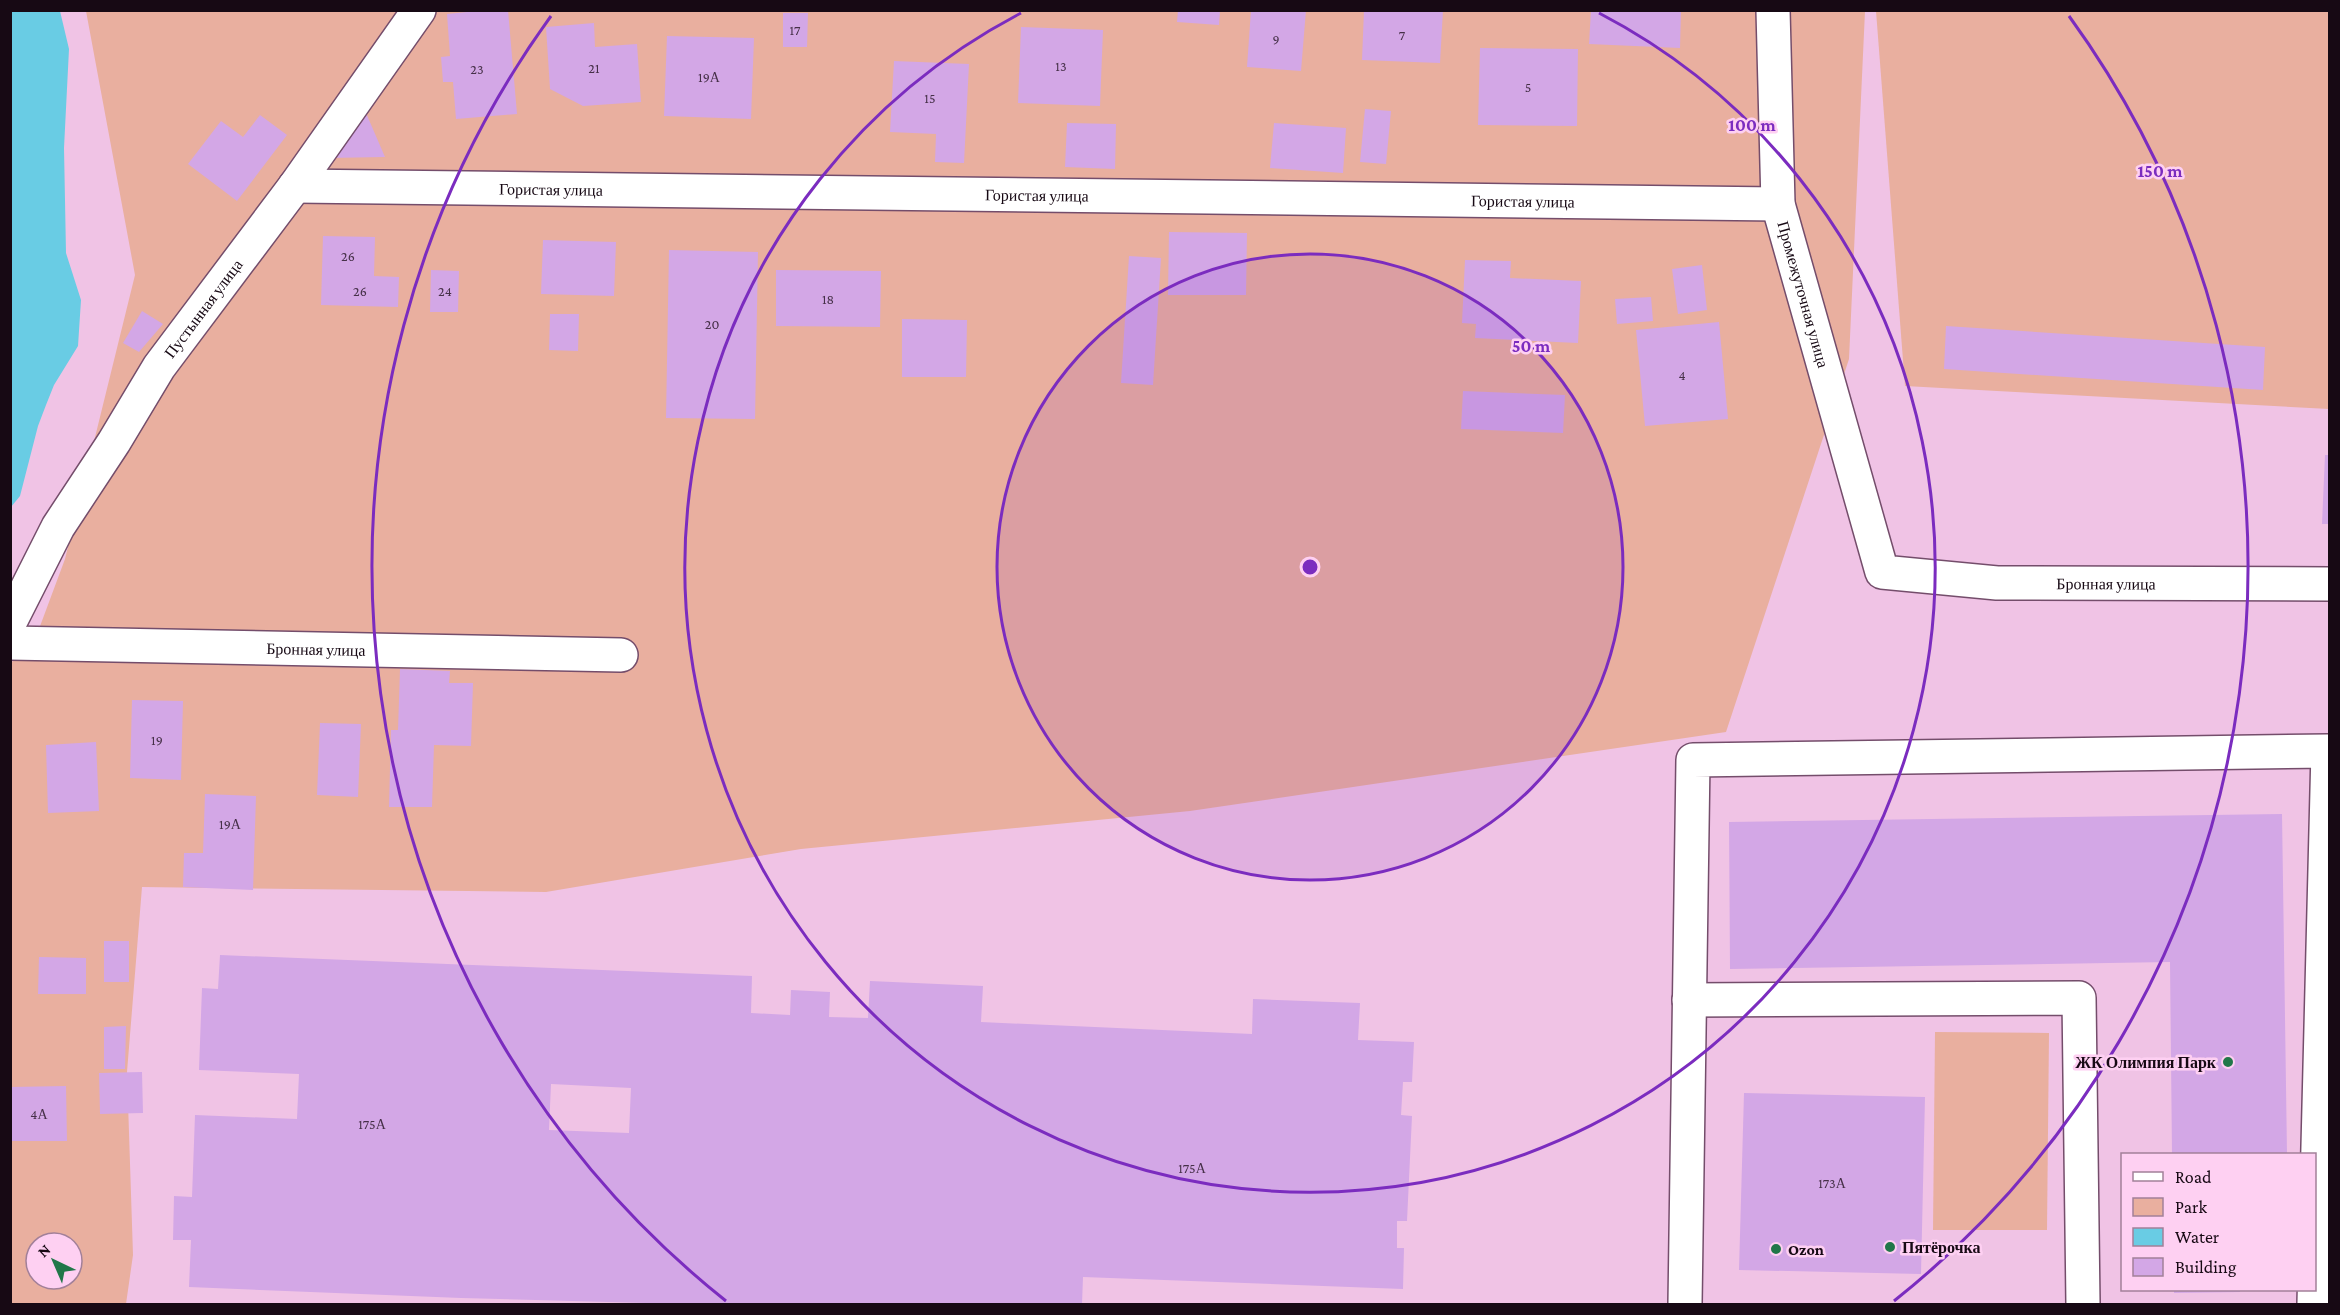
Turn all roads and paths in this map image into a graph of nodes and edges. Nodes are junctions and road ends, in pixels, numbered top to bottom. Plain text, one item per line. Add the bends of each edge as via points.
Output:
1 (419, 10) edge
2 (1773, 10) edge
3 (295, 186) junction
4 (1778, 204) junction
5 (1882, 572) joint
6 (2330, 584) edge
7 (10, 622) edge
8 (10, 643) edge
9 (621, 655) dead end
10 (1689, 1000) junction
11 (2316, 1226) edge
12 (1685, 1305) edge
13 (2083, 1305) edge

1 - 3 street, Пустынная улица
2 - 4 street, Промежуточная улица
3 - 4 street, Гористая улица
3 - 7 street, Пустынная улица via 159,368 58,527
4 - 5 street, Промежуточная улица
5 - 6 street, Бронная улица via 1997,583
8 - 9 street, Бронная улица
10 - 11 street via 1693,760 2328,751
10 - 12 street
10 - 13 street via 2079,999

